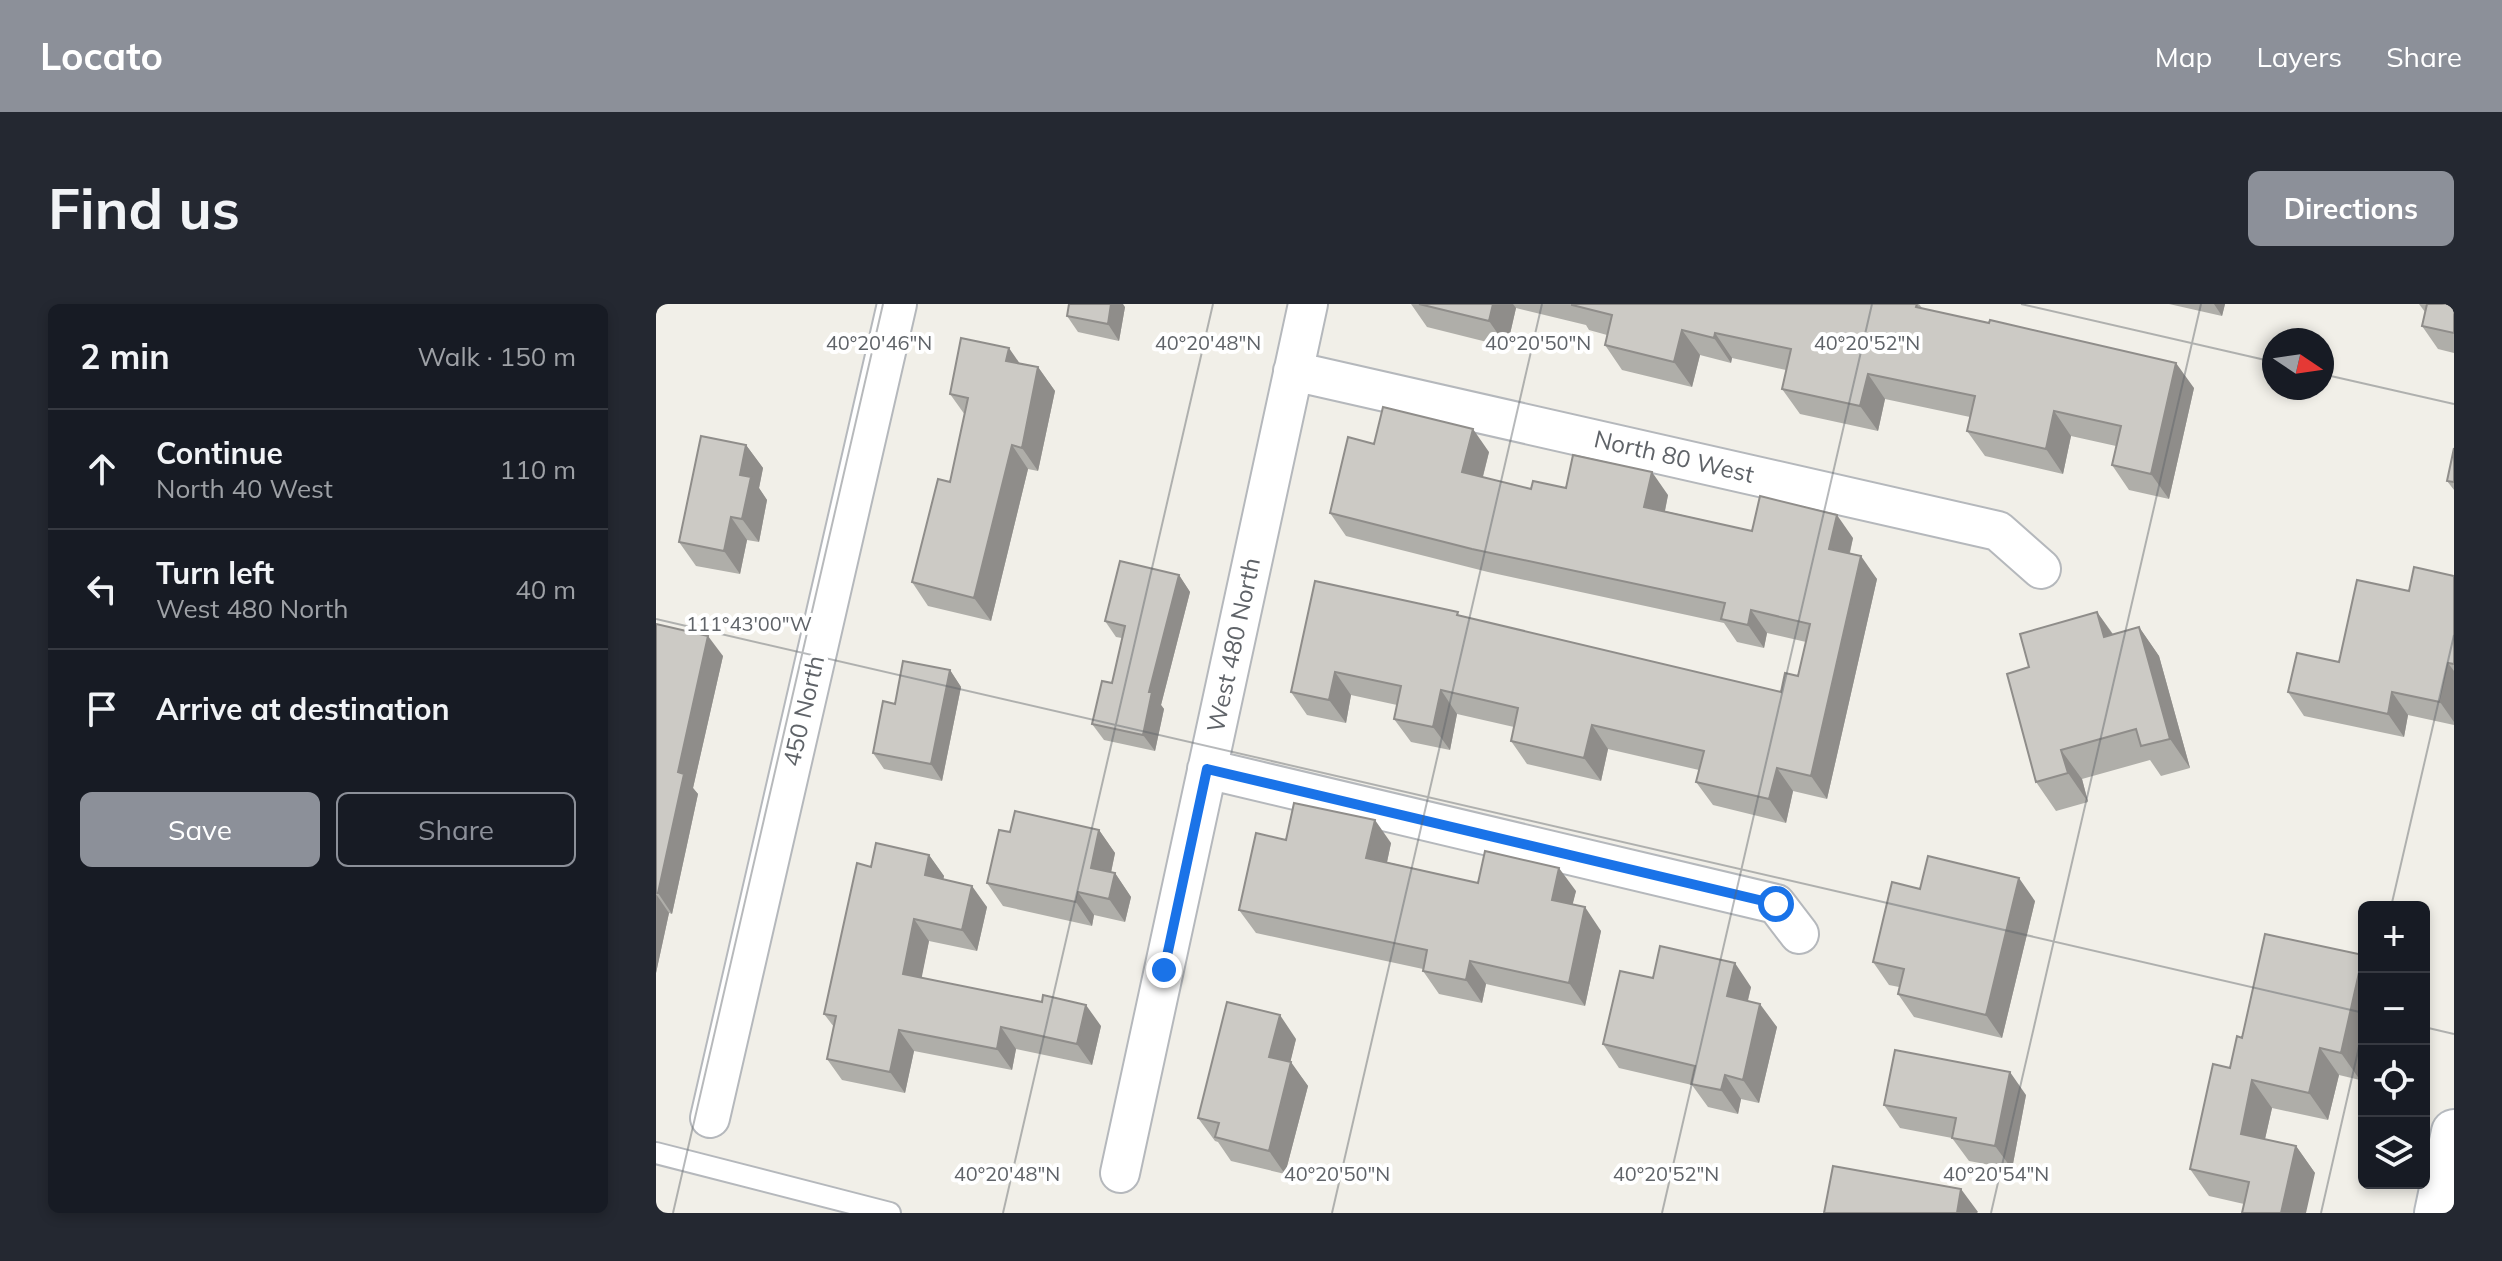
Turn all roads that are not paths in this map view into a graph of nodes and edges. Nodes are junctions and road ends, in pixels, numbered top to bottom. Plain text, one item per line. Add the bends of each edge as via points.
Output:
1 (897, 304) edge
2 (1308, 304) edge
3 (1293, 371) junction
4 (2041, 569) dead end
5 (1207, 769) junction
6 (1799, 934) dead end
7 (710, 1118) dead end
8 (2454, 1132) edge
9 (656, 1153) edge
10 (1120, 1173) dead end
11 (890, 1213) edge
12 (2437, 1213) edge

1 - 7 street, 450 North
2 - 3 street, West 480 North
3 - 4 street, North 80 West via 1998,531
3 - 5 street, West 480 North
5 - 6 street via 1776,904
5 - 10 street, West 480 North
8 - 12 street
9 - 11 lane

